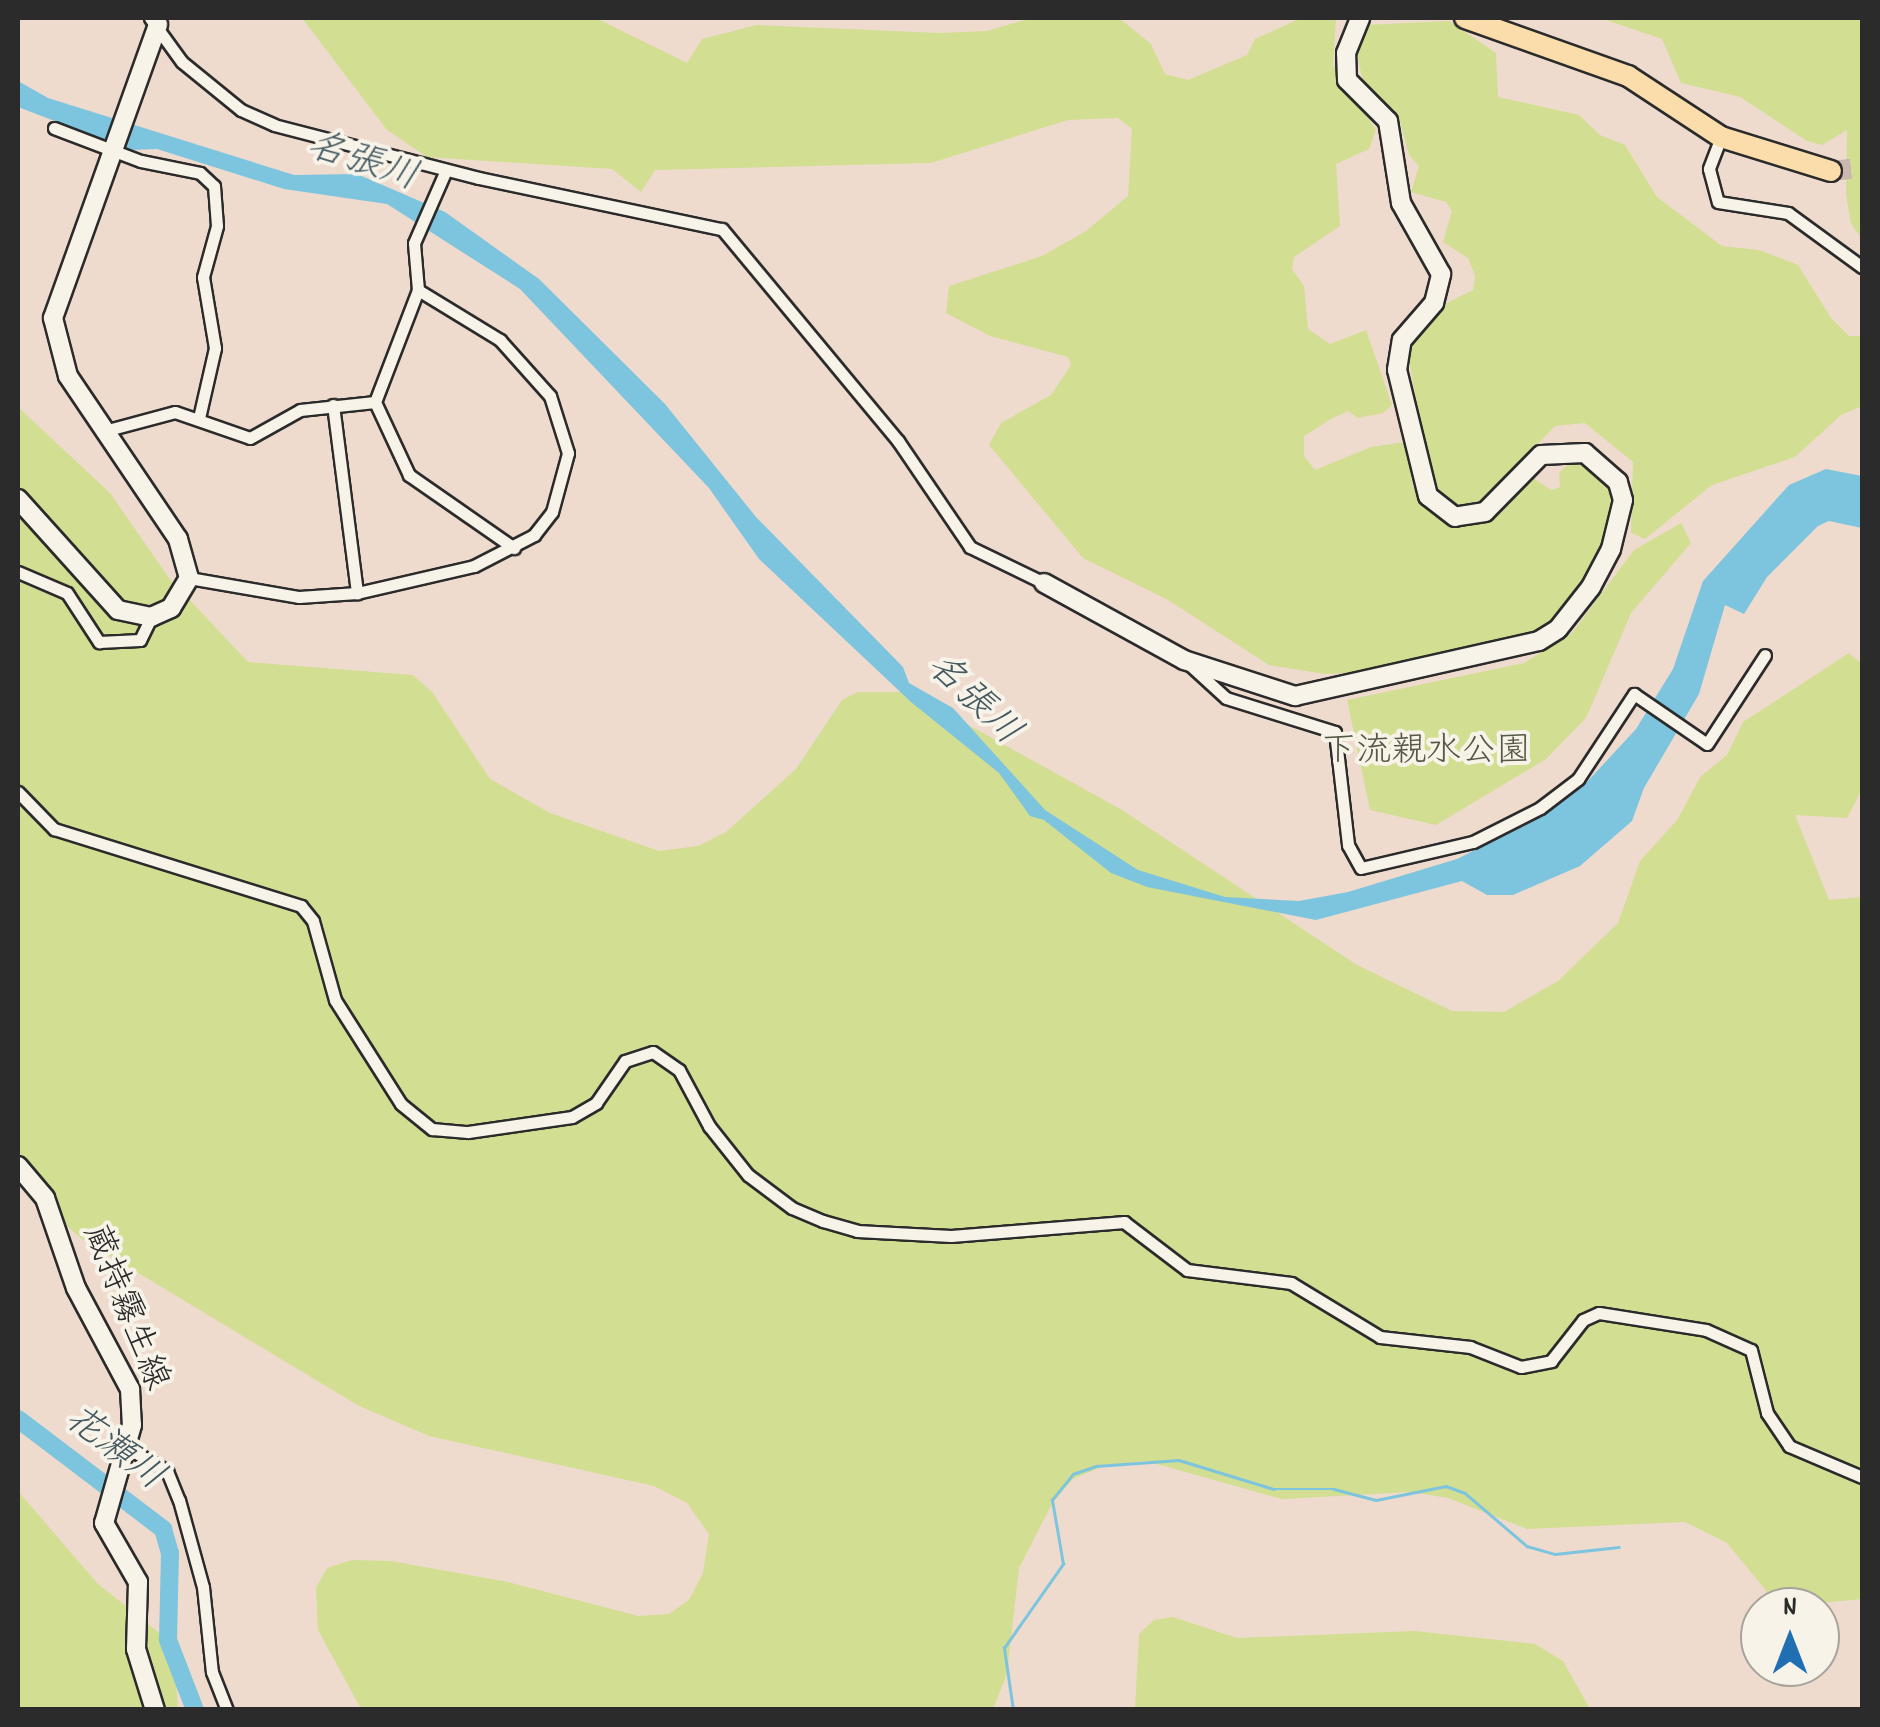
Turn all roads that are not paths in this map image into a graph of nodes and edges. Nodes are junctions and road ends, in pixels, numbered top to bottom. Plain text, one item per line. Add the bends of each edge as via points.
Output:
1 (1360, 18) edge
2 (1465, 18) edge
3 (154, 21) edge
4 (54, 128) dead end
5 (1721, 137) junction
6 (110, 151) junction
7 (446, 170) junction
8 (1832, 171) tunnel mouth
9 (1862, 268) edge
10 (418, 290) junction
11 (374, 402) junction
12 (332, 405) junction
13 (199, 418) junction
14 (104, 431) junction
15 (18, 499) edge
16 (514, 548) junction
17 (18, 572) edge
18 (190, 578) junction
19 (1044, 583) joint
20 (357, 593) junction
21 (151, 617) junction
22 (1765, 655) dead end
23 (1184, 660) junction
24 (18, 792) edge
25 (18, 1166) edge
26 (126, 1447) junction
27 (1862, 1477) edge
28 (155, 1710) edge
29 (227, 1710) edge

1 - 23 street via 1346,53 1346,80 1388,120 1400,202 1441,274 1434,303 1402,340 1397,370 1428,496 1455,517 1485,512 1541,455 1574,450 1596,459 1618,482 1621,518 1576,610 1539,641 1295,696
2 - 5 highway via 1628,76
3 - 6 street
3 - 7 street via 182,62 241,110 274,125
4 - 6 street
5 - 8 highway
5 - 9 street via 1709,170 1718,202 1788,214
6 - 13 street via 200,173 214,186 217,226 204,277 215,348
6 - 14 street via 53,318 68,376
7 - 10 street via 414,243
7 - 19 street via 722,229 888,429 970,548
10 - 11 street
10 - 16 street via 500,340 538,377 562,420 564,483 552,512
11 - 12 street
11 - 16 street via 408,475
12 - 13 street via 300,410 250,438
12 - 20 street
13 - 14 street via 152,414
14 - 18 street via 178,539
15 - 21 street via 118,610
16 - 20 street via 474,566
17 - 21 street via 67,594 98,642 140,640
18 - 20 street via 299,597
18 - 21 street via 171,608
19 - 23 street
22 - 23 street via 1708,744 1634,694 1578,779 1540,808 1457,847 1361,868 1348,845 1335,732 1226,698
24 - 27 street via 54,829 301,906 313,920 334,1000 401,1104 432,1129 468,1132 572,1117 596,1103 625,1061 653,1052 679,1070 709,1126 748,1175 792,1208 824,1221 856,1231 950,1236 1124,1222 1187,1270 1291,1283 1380,1337 1470,1347 1522,1367 1551,1361 1583,1320 1600,1313 1706,1330 1751,1350 1768,1414 1788,1446
25 - 26 street, 蔵持霧生線 via 45,1198 76,1288 130,1389
26 - 28 street, 蔵持霧生線 via 104,1524 138,1582 136,1650
26 - 29 street via 167,1471 179,1500 203,1587 212,1672

